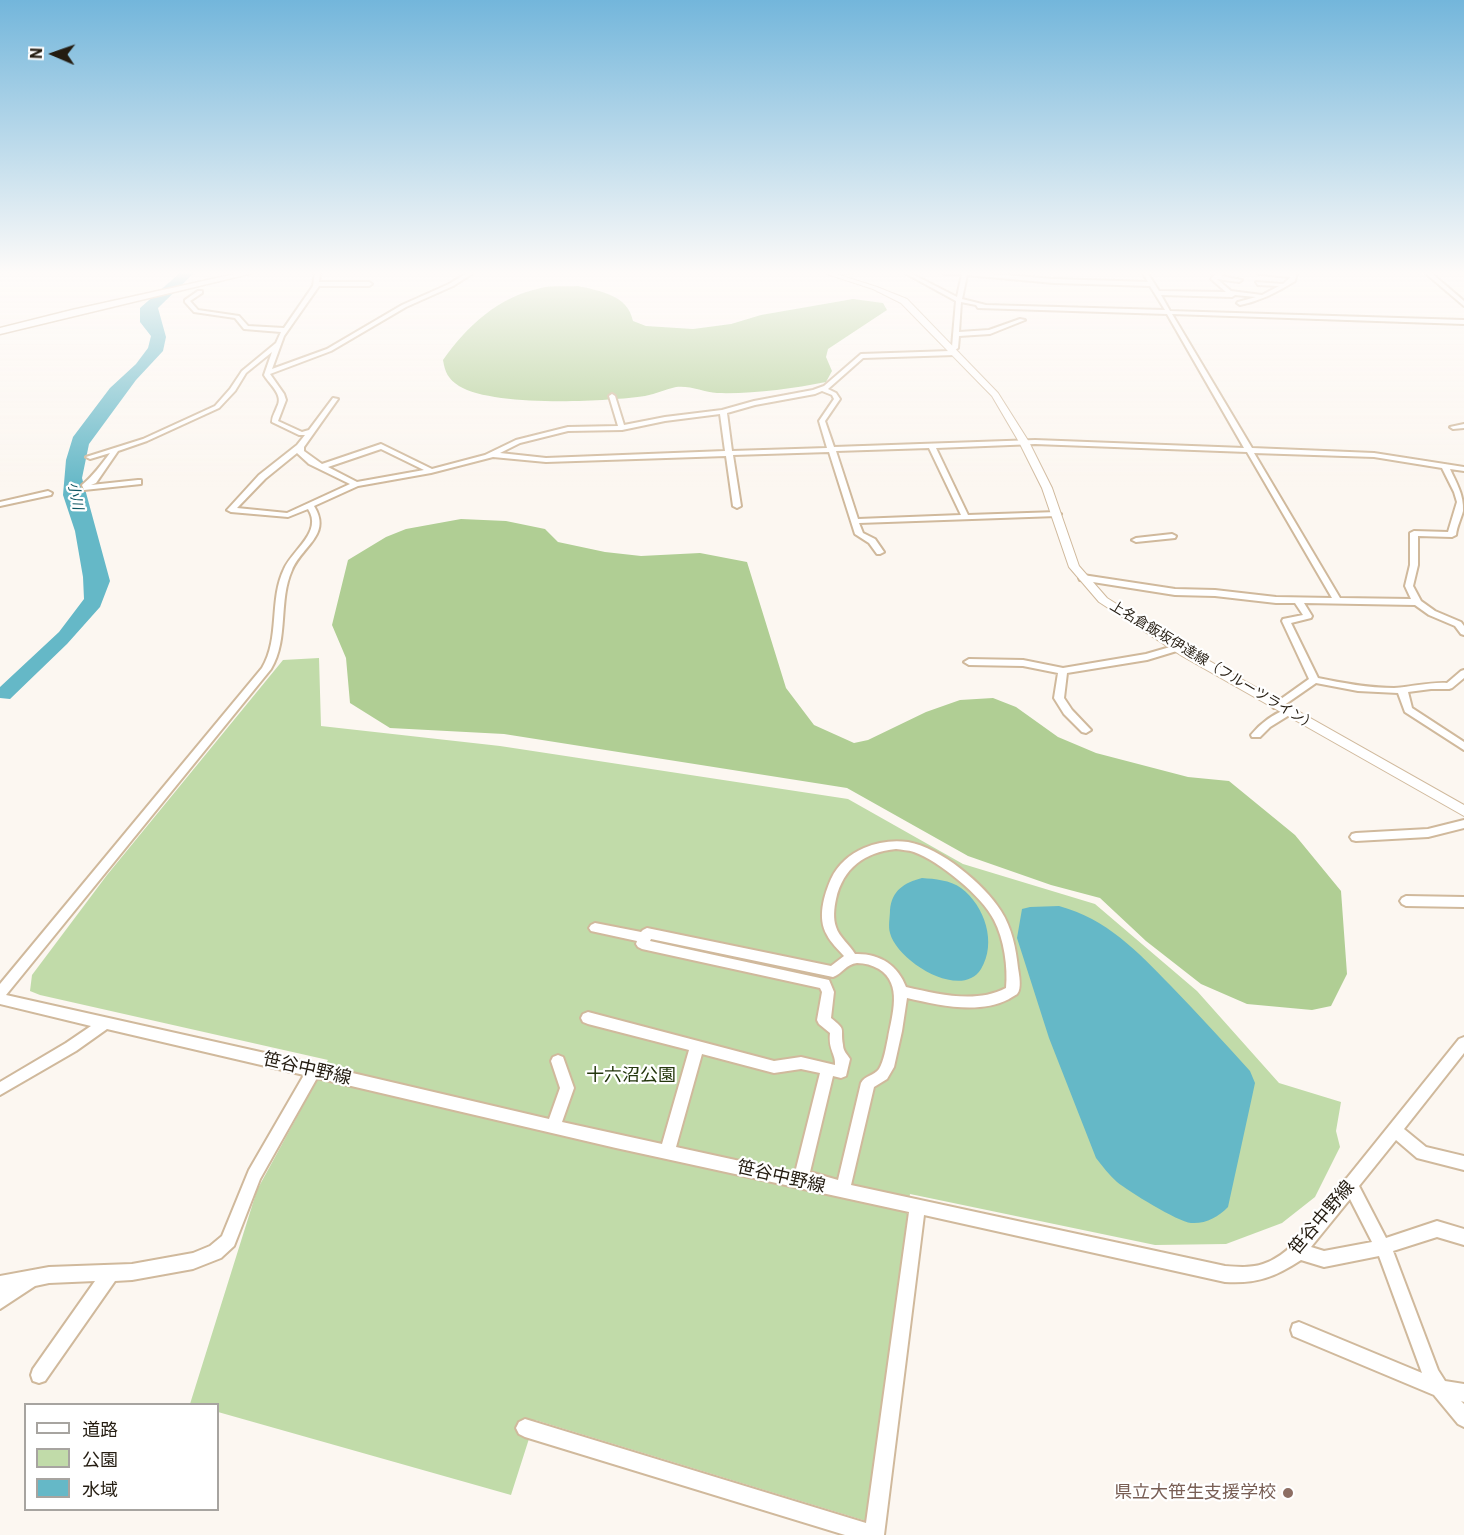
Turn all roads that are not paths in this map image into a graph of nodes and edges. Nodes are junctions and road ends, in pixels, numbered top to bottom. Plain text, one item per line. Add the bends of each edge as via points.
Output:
1 (279, 343) joint
2 (340, 344) edge
3 (946, 344) edge
4 (955, 344) edge
5 (1187, 344) edge
6 (954, 351) junction
7 (268, 373) junction
8 (823, 389) junction
9 (612, 396) dead end
10 (334, 399) dead end
11 (723, 412) junction
12 (1464, 426) edge
13 (1454, 427) dead end
14 (622, 428) junction
15 (311, 432) junction
16 (1024, 442) junction
17 (931, 445) junction
18 (300, 447) junction
19 (831, 449) junction
20 (1249, 450) junction
21 (115, 451) junction
22 (730, 453) junction
23 (494, 455) junction
24 (90, 457) dead end
25 (321, 467) junction
26 (1445, 467) junction
27 (1464, 469) edge
28 (431, 471) junction
29 (138, 482) dead end
30 (356, 484) junction
31 (48, 493) dead end
32 (0, 504) edge
33 (310, 506) junction
34 (737, 506) dead end
35 (1057, 514) junction
36 (964, 516) junction
37 (855, 521) junction
38 (1172, 536) dead end
39 (1136, 540) dead end
40 (880, 552) dead end
41 (1083, 578) junction
42 (1299, 600) junction
43 (1337, 600) junction
44 (1417, 602) junction
45 (1464, 632) edge
46 (1177, 648) junction
47 (969, 662) dead end
48 (1063, 671) junction
49 (1463, 676) edge
50 (1314, 680) junction
51 (1402, 690) junction
52 (1282, 709) junction
53 (1086, 730) dead end
54 (1256, 735) dead end
55 (1464, 747) edge
56 (1464, 812) edge
57 (1464, 824) edge
58 (1356, 837) dead end
59 (1406, 901) dead end
60 (1464, 902) edge
61 (595, 928) dead end
62 (645, 938) junction
63 (852, 959) junction
64 (901, 991) junction
65 (0, 993) edge
66 (0, 999) edge
67 (588, 1018) dead end
68 (104, 1024) junction
69 (1464, 1043) edge
70 (697, 1047) junction
71 (558, 1061) dead end
72 (828, 1069) junction
73 (314, 1070) junction
74 (0, 1089) edge
75 (554, 1126) junction
76 (1395, 1131) junction
77 (667, 1152) junction
78 (1464, 1163) edge
79 (1350, 1184) junction
80 (916, 1207) junction
81 (1464, 1238) edge
82 (1383, 1246) junction
83 (1299, 1251) junction
84 (109, 1275) junction
85 (31, 1278) junction
86 (0, 1284) edge
87 (0, 1301) edge
88 (1299, 1329) dead end
89 (39, 1375) dead end
90 (1440, 1389) junction
91 (1464, 1393) edge
92 (1464, 1418) edge
93 (525, 1428) dead end
94 (874, 1535) edge

1 - 7 street
1 - 21 street via 244,372 220,405
2 - 7 street
3 - 6 main road, 上名倉飯坂伊達線（フルーツライン）
4 - 6 street
5 - 20 street
6 - 8 street via 861,356
6 - 16 main road, 上名倉飯坂伊達線（フルーツライン） via 995,395
7 - 15 street via 283,397 275,422 302,434
8 - 11 street
8 - 19 street via 837,399 822,422
9 - 14 street
10 - 15 street
11 - 14 street
11 - 22 street
12 - 13 street
14 - 23 street via 568,429 516,441
15 - 18 street
16 - 17 street
16 - 20 street
16 - 35 main road, 上名倉飯坂伊達線（フルーツライン）
17 - 19 street
17 - 36 street
18 - 25 street via 300,452
18 - 33 street via 231,508 284,516
19 - 22 street
19 - 37 street
20 - 26 street via 1374,455
20 - 43 street
21 - 24 street
21 - 29 street via 87,487
22 - 23 street via 546,460
22 - 34 street
23 - 28 street
25 - 28 street via 381,446
25 - 30 street
26 - 27 street
26 - 44 street via 1459,494 1460,508 1452,523 1452,535 1414,533 1414,565 1408,586
28 - 30 street
30 - 33 street
31 - 32 street
33 - 65 street via 315,511 315,532 288,568 268,666
35 - 36 street
35 - 41 main road, 上名倉飯坂伊達線（フルーツライン） via 1070,559
36 - 37 street
37 - 40 street via 859,534 872,541
38 - 39 street
41 - 42 street via 1175,592
41 - 46 main road, 上名倉飯坂伊達線（フルーツライン） via 1111,606
42 - 43 street
42 - 50 street via 1308,616 1286,621
43 - 44 street
44 - 45 street via 1458,624
46 - 48 street
46 - 52 main road, 上名倉飯坂伊達線（フルーツライン）
47 - 48 street via 1023,663
48 - 53 street via 1059,698
49 - 51 street via 1449,686
50 - 51 street
50 - 52 street
51 - 55 street via 1408,710
52 - 54 street
52 - 56 main road, 上名倉飯坂伊達線（フルーツライン）
57 - 58 street via 1428,833
59 - 60 street
61 - 62 street
62 - 63 street via 647,933 832,972
62 - 72 street via 642,944 824,984 828,992 824,1020 837,1031 835,1044 843,1059 840,1072
63 - 64 street via 871,960 885,967 897,979
63 - 64 street via 829,927 830,897 845,866 868,851 901,847 920,850 940,862 999,917 1014,980 1012,991 989,1000 967,1002
64 - 72 street via 884,1074 868,1083 843,1189 801,1177
66 - 68 street, 笹谷中野線
67 - 70 street
68 - 73 street, 笹谷中野線
68 - 74 street
69 - 76 street, 笹谷中野線
70 - 72 street via 774,1067 801,1063
70 - 77 street
71 - 75 street via 567,1088
73 - 75 street, 笹谷中野線
73 - 84 street via 254,1175 228,1241 194,1261
75 - 77 street, 笹谷中野線
76 - 78 street via 1422,1153
76 - 79 street, 笹谷中野線
77 - 80 street, 笹谷中野線
79 - 82 street
79 - 83 street, 笹谷中野線
80 - 83 street, 笹谷中野線 via 1225,1274 1249,1276 1277,1267
80 - 94 street
81 - 82 street via 1437,1229
82 - 83 street via 1324,1259
82 - 90 street via 1431,1375
84 - 85 street
84 - 89 street
85 - 86 street
85 - 87 street
88 - 90 street
90 - 91 street
90 - 92 street
93 - 94 street

